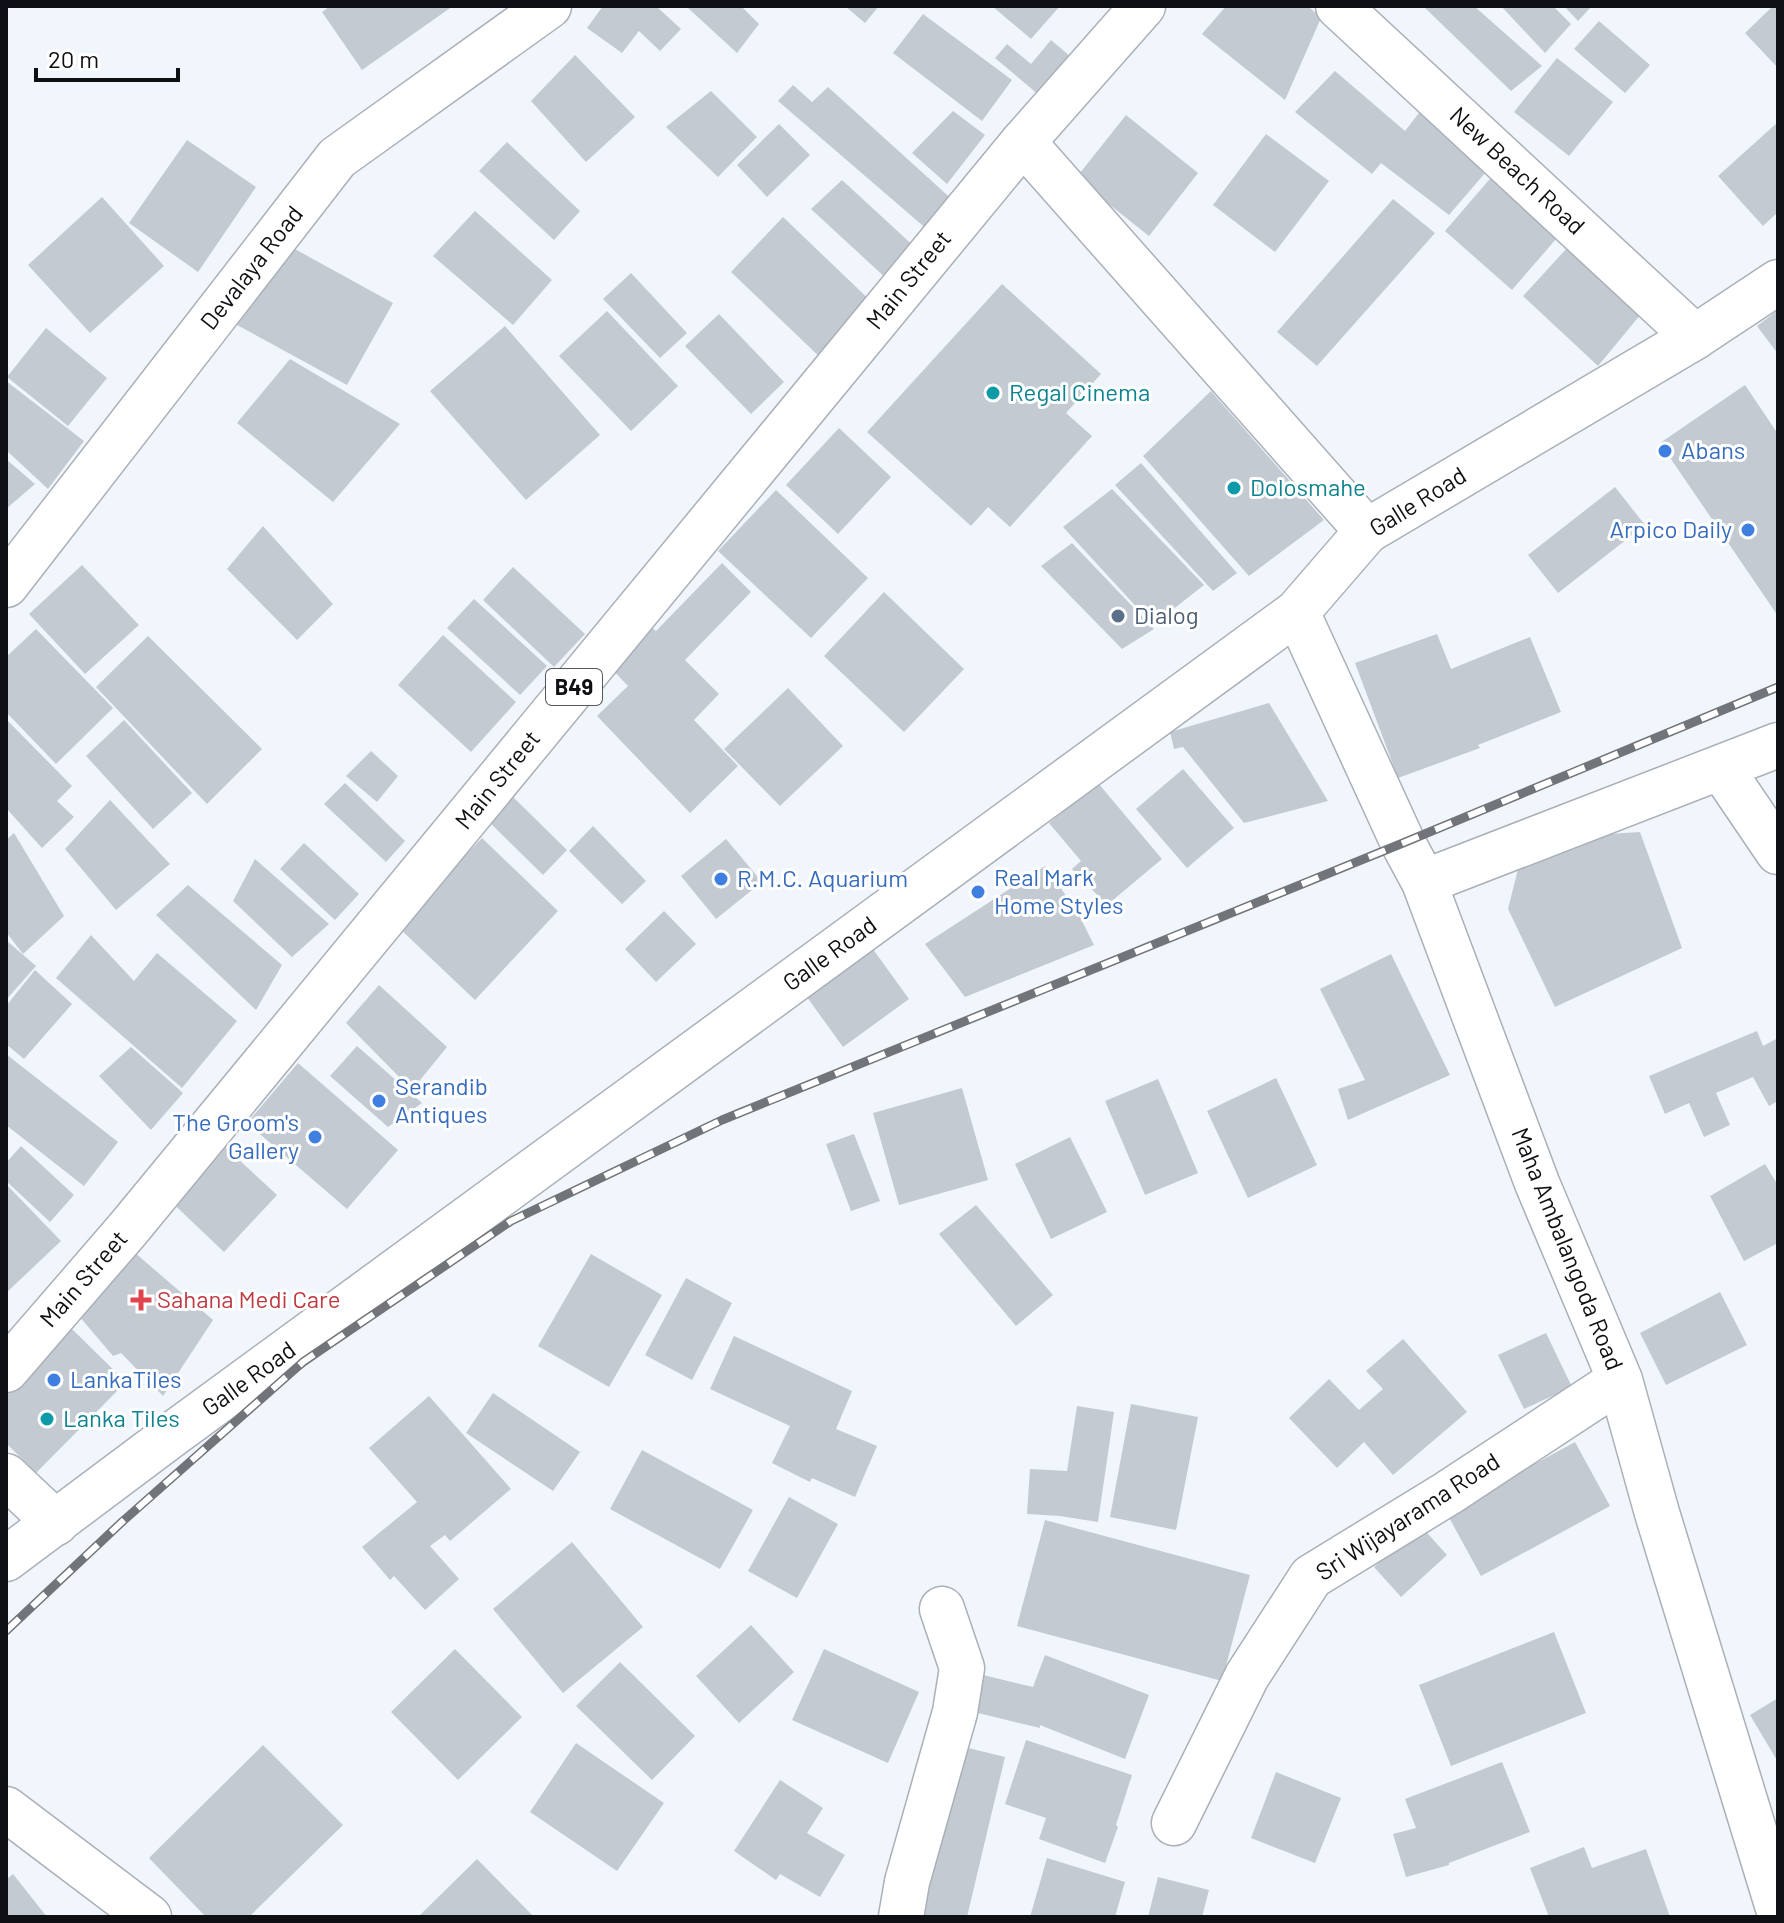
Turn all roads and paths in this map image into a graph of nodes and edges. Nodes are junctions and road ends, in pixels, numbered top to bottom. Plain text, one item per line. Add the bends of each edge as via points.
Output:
1 (549, 6) edge
2 (1143, 6) edge
3 (1338, 6) edge
4 (1023, 142) junction
5 (1778, 282) edge
6 (1695, 337) junction
7 (1367, 531) junction
8 (6, 585) edge
9 (1297, 612) junction
10 (1778, 745) edge
11 (1721, 768) junction
12 (1778, 852) edge
13 (1424, 882) junction
14 (6, 1370) edge
15 (1620, 1380) junction
16 (6, 1476) edge
17 (56, 1523) junction
18 (6, 1559) edge
19 (942, 1609) dead end
20 (6, 1809) edge
21 (1174, 1823) dead end
22 (1778, 1908) edge
23 (149, 1917) edge
24 (901, 1917) edge

1 - 8 main road, Devalaya Road via 337,158
2 - 4 main road, Main Street / B49
3 - 6 main road, New Beach Road
4 - 7 main road
4 - 14 main road, Main Street / B49 via 128,1229
5 - 6 main road, Galle Road
6 - 7 main road, Galle Road
7 - 9 main road, Galle Road
9 - 13 main road, Maha Ambalangoda Road
9 - 17 main road, Galle Road
10 - 11 main road
11 - 12 main road
11 - 13 main road
13 - 15 main road, Maha Ambalangoda Road via 1537,1183
15 - 21 main road, Sri Wijayarama Road via 1311,1577 1247,1676
15 - 22 main road, Maha Ambalangoda Road
16 - 17 main road
17 - 18 main road, Galle Road
19 - 24 main road via 962,1668
20 - 23 main road

